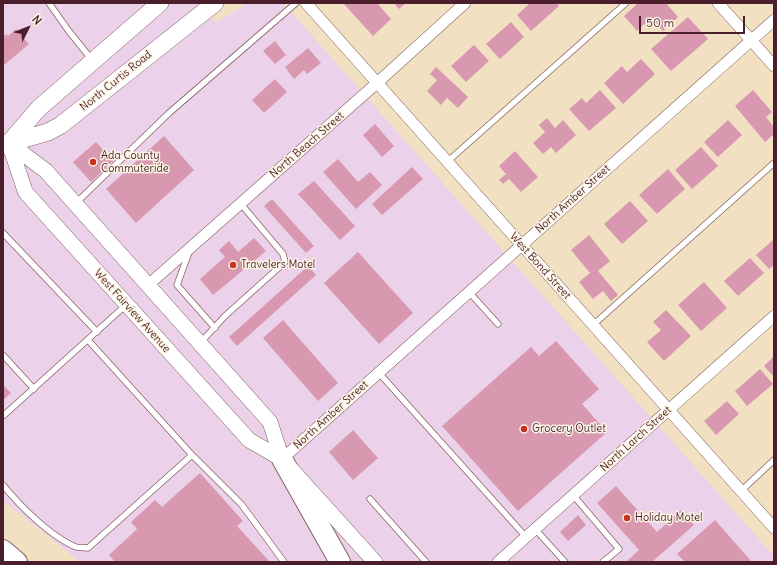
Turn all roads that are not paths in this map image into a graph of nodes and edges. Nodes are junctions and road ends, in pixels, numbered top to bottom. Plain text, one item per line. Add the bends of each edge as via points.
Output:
1 (49, 3) edge
2 (160, 3) edge
3 (215, 3) edge
4 (296, 3) edge
5 (306, 3) edge
6 (466, 3) edge
7 (626, 3) edge
8 (718, 3) edge
9 (774, 20) edge
10 (751, 40) junction
11 (93, 61) junction
12 (774, 66) edge
13 (378, 83) junction
14 (4, 141) edge
15 (447, 162) junction
16 (774, 163) edge
17 (75, 204) junction
18 (241, 204) junction
19 (3, 233) edge
20 (522, 245) junction
21 (190, 248) junction
22 (147, 286) junction
23 (469, 292) junction
24 (127, 305) junction
25 (774, 316) edge
26 (498, 324) dead end
27 (593, 325) junction
28 (215, 328) junction
29 (97, 332) junction
30 (88, 340) junction
31 (199, 344) junction
32 (3, 355) edge
33 (379, 373) junction
34 (34, 388) junction
35 (668, 410) junction
36 (3, 416) edge
37 (192, 455) junction
38 (282, 459) junction
39 (774, 460) edge
40 (3, 485) edge
41 (740, 491) junction
42 (573, 495) junction
43 (370, 498) dead end
44 (774, 528) edge
45 (535, 529) junction
46 (526, 537) junction
47 (3, 550) edge
48 (17, 562) edge
49 (284, 562) edge
50 (340, 562) edge
51 (375, 562) edge
52 (426, 562) edge
53 (498, 562) edge
54 (565, 562) edge
55 (603, 562) edge

1 - 11 lane
2 - 11 main road
3 - 14 main road, North Curtis Road via 61,125 48,132
4 - 17 lane via 169,113
5 - 13 street, West Bond Street
6 - 13 street, North Beach Street
7 - 15 lane
8 - 10 street
9 - 10 street, North Amber Street
10 - 12 street
10 - 20 street, North Amber Street
11 - 14 main road
13 - 15 street, West Bond Street
13 - 18 street, North Beach Street
14 - 17 main road, West Fairview Avenue via 46,170
14 - 24 main road, West Fairview Avenue via 25,191
15 - 20 street, West Bond Street
16 - 27 lane
17 - 22 main road, West Fairview Avenue
18 - 21 street, North Beach Street
18 - 28 lane via 283,254 285,262
19 - 29 lane
20 - 23 street, North Amber Street
20 - 27 street, West Bond Street
21 - 22 street, North Beach Street
21 - 28 lane via 177,285
22 - 31 main road, West Fairview Avenue
23 - 26 lane
23 - 33 street, North Amber Street
24 - 29 lane
24 - 38 main road, West Fairview Avenue via 249,440
25 - 35 street, North Larch Street
27 - 35 street, West Bond Street
28 - 31 lane
29 - 30 lane
30 - 34 lane
30 - 37 lane
31 - 38 main road, West Fairview Avenue via 270,422
32 - 34 lane
33 - 38 street, North Amber Street
33 - 46 lane
34 - 36 lane
35 - 41 street, West Bond Street
35 - 42 street, North Larch Street
37 - 40 lane via 88,548 77,547 60,538 18,504
37 - 49 lane via 242,505
38 - 50 highway
38 - 51 main road, West Fairview Avenue
39 - 41 lane
41 - 44 street, West Bond Street
42 - 45 street, North Larch Street
42 - 55 lane via 619,548
43 - 52 lane
45 - 46 street, North Larch Street
45 - 54 lane
46 - 53 street, North Larch Street
47 - 48 highway

